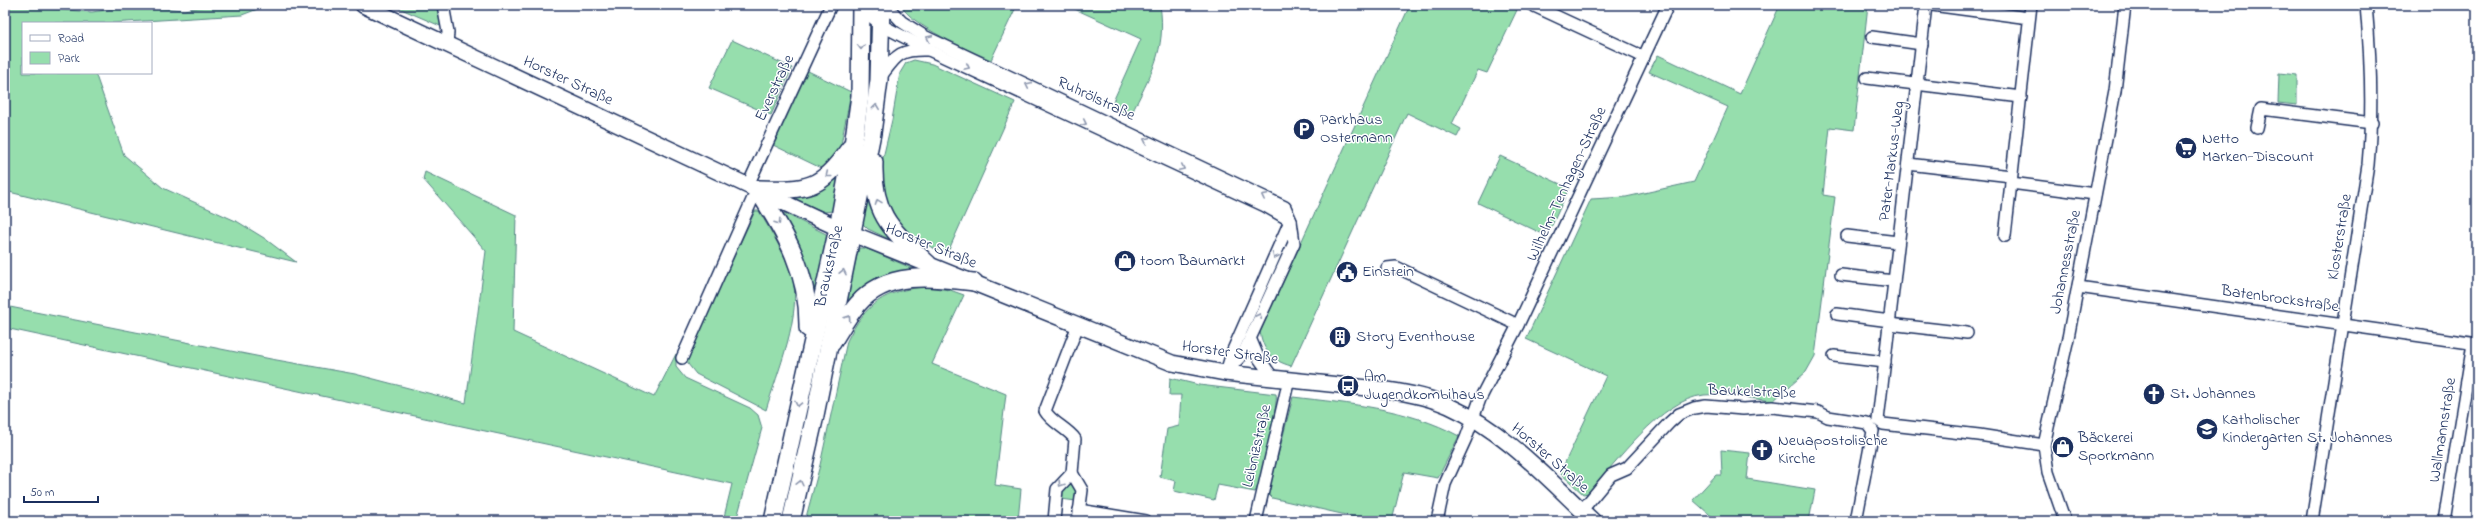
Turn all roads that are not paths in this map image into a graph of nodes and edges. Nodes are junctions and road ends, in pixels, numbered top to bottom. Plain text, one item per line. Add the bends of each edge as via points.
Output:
1 (363, 5) edge
2 (442, 5) edge
3 (831, 5) edge
4 (881, 5) edge
5 (886, 5) edge
6 (1532, 5) edge
7 (1668, 5) edge
8 (1926, 5) edge
9 (1932, 5) edge
10 (2031, 5) edge
11 (2125, 5) edge
12 (2366, 5) edge
13 (861, 6) edge
14 (2029, 18) junction
15 (881, 25) junction
16 (1872, 37) dead end
17 (447, 44) junction
18 (1922, 44) junction
19 (932, 51) junction
20 (1644, 57) junction
21 (1867, 78) dead end
22 (879, 80) junction
23 (1918, 84) junction
24 (2021, 97) junction
25 (2372, 123) junction
26 (2256, 128) dead end
27 (872, 134) junction
28 (853, 145) junction
29 (1908, 164) junction
30 (2011, 180) junction
31 (753, 187) junction
32 (2095, 194) junction
33 (1290, 221) junction
34 (845, 231) junction
35 (1847, 236) dead end
36 (2005, 236) dead end
37 (1898, 242) junction
38 (928, 264) junction
39 (1387, 268) dead end
40 (1841, 275) dead end
41 (1894, 281) junction
42 (974, 282) junction
43 (2078, 287) junction
44 (1837, 314) dead end
45 (1890, 323) junction
46 (2344, 324) junction
47 (1078, 325) junction
48 (1518, 325) junction
49 (1967, 333) dead end
50 (1250, 338) junction
51 (2475, 344) edge
52 (827, 351) junction
53 (1834, 356) dead end
54 (682, 358) dead end
55 (1885, 362) junction
56 (806, 366) junction
57 (1225, 373) junction
58 (1273, 378) junction
59 (1289, 379) junction
60 (1473, 418) junction
61 (2044, 445) junction
62 (1072, 473) junction
63 (1582, 510) junction
64 (1079, 516) edge
65 (773, 521) edge
66 (791, 521) edge
67 (1054, 521) edge
68 (1146, 521) edge
69 (1256, 521) edge
70 (1437, 521) edge
71 (1593, 521) edge
72 (1856, 521) edge
73 (2065, 521) edge
74 (2312, 521) edge
75 (2444, 521) edge

1 - 17 main road, Horster Straße
2 - 17 street via 448,32
3 - 31 street, Everstraße
4 - 15 main road, Braukstraße
33 -> 5 street, Ruhrölstraße via 1285,207 924,36 902,22
6 - 20 street
7 - 20 street, Wilhelm-Tenhagen-Straße
8 - 18 street, Pater-Markus-Weg
9 - 14 street
10 - 14 street
11 - 32 street, Johannesstraße via 2115,91
12 - 25 street, Klosterstraße
13 - 15 street, Braukstraße
13 -> 28 main road, Braukstraße via 860,96
14 - 24 street
15 - 19 street, Braukstraße
15 - 22 main road, Braukstraße
16 - 18 street
17 - 31 main road, Horster Straße
18 - 23 street, Pater-Markus-Weg
19 - 22 street via 910,50 899,54
19 -> 33 street, Ruhrölstraße via 1265,206
20 - 48 street, Wilhelm-Tenhagen-Straße
21 - 23 street, Pater-Markus-Weg
27 -> 22 main road, Braukstraße
23 - 24 street
23 - 29 street, Pater-Markus-Weg
24 - 30 street
25 - 26 street via 2261,108
25 - 46 street, Klosterstraße
27 - 34 main road, Braukstraße
38 -> 27 main road via 888,225 876,197
28 -> 31 main road via 833,172 809,187 794,190
28 - 34 main road, Braukstraße
29 - 30 street
29 - 37 street, Pater-Markus-Weg
30 - 32 street
30 - 36 street
31 - 34 main road, Horster Straße
31 - 54 street
31 -> 56 main road via 786,234 800,271 808,308
32 - 43 street, Johannesstraße
50 -> 33 street, Ruhrölstraße via 1294,243
33 -> 57 street
34 - 38 main road, Horster Straße
52 -> 34 main road, Braukstraße
34 - 56 main road, Braukstraße
35 - 37 street, Pater-Markus-Weg
37 - 41 street, Pater-Markus-Weg
38 - 42 main road, Horster Straße
39 - 48 street via 1396,268
40 - 41 street
41 - 45 street, Pater-Markus-Weg
42 - 47 main road, Horster Straße
52 -> 42 main road via 857,304 867,295 892,282 930,278
43 - 46 street, Batenbrockstraße
43 - 61 street, Johannesstraße
44 - 45 street
45 - 49 street
45 - 55 street, Pater-Markus-Weg
46 - 51 street, Batenbrockstraße
46 - 74 street, Klosterstraße
47 - 57 main road, Horster Straße via 1172,363
47 - 62 street via 1045,412 1049,418 1068,430 1075,439
48 - 60 street, Wilhelm-Tenhagen-Straße
50 - 57 street, Ruhrölstraße via 1243,354
50 - 58 street via 1258,357
51 - 75 street, Wallmannstraße
66 -> 52 main road, Braukstraße
53 - 55 street
55 - 61 street, Pater-Markus-Weg via 1878,416 1881,423 1979,434
56 -> 65 main road, Braukstraße
57 - 58 main road, Horster Straße
58 - 59 main road, Horster Straße
59 - 60 main road, Horster Straße via 1412,394 1448,406
59 - 69 street, Leibnizstraße
60 - 63 main road, Horster Straße via 1535,467
60 - 70 street, Wilhelm-Tenhagen-Straße via 1444,484
61 - 73 street, Johannesstraße via 2048,472
62 - 64 street via 1082,490
62 -> 67 street via 1057,489
63 - 71 main road, Horster Straße
63 - 72 street, Baukelstraße via 1611,475 1627,468 1679,414 1706,406 1743,409 1772,407 1818,412 1828,417 1867,422 1873,431
64 - 68 street

